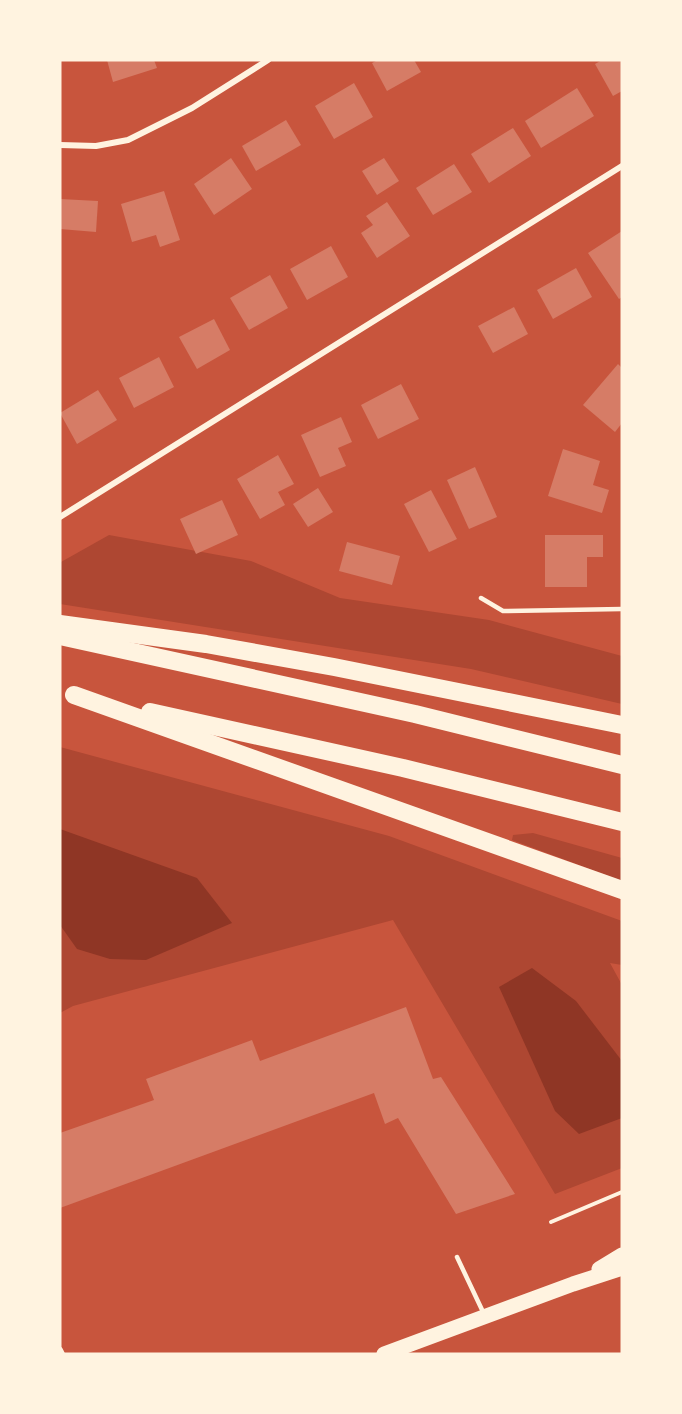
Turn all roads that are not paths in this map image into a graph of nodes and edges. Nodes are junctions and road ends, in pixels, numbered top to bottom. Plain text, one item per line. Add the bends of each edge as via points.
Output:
1 (268, 60) edge
2 (60, 145) edge
3 (622, 166) edge
4 (60, 517) edge
5 (481, 598) dead end
6 (622, 609) edge
7 (60, 624) edge
8 (60, 636) edge
9 (67, 694) edge
10 (622, 725) edge
11 (622, 765) edge
12 (622, 822) edge
13 (622, 890) edge
14 (622, 1255) edge
15 (457, 1257) dead end
16 (622, 1268) edge
17 (580, 1281) junction
18 (486, 1317) junction
19 (60, 1350) edge
20 (62, 1354) edge
21 (384, 1354) edge

1 - 2 street via 192,108 128,140 96,146
3 - 4 street
5 - 6 lane via 503,611
7 - 10 highway via 334,667
8 - 11 highway via 415,714
9 - 12 highway via 403,768
9 - 13 highway
14 - 17 main road
15 - 18 lane
16 - 17 main road
17 - 18 main road
18 - 21 main road
19 - 20 street

